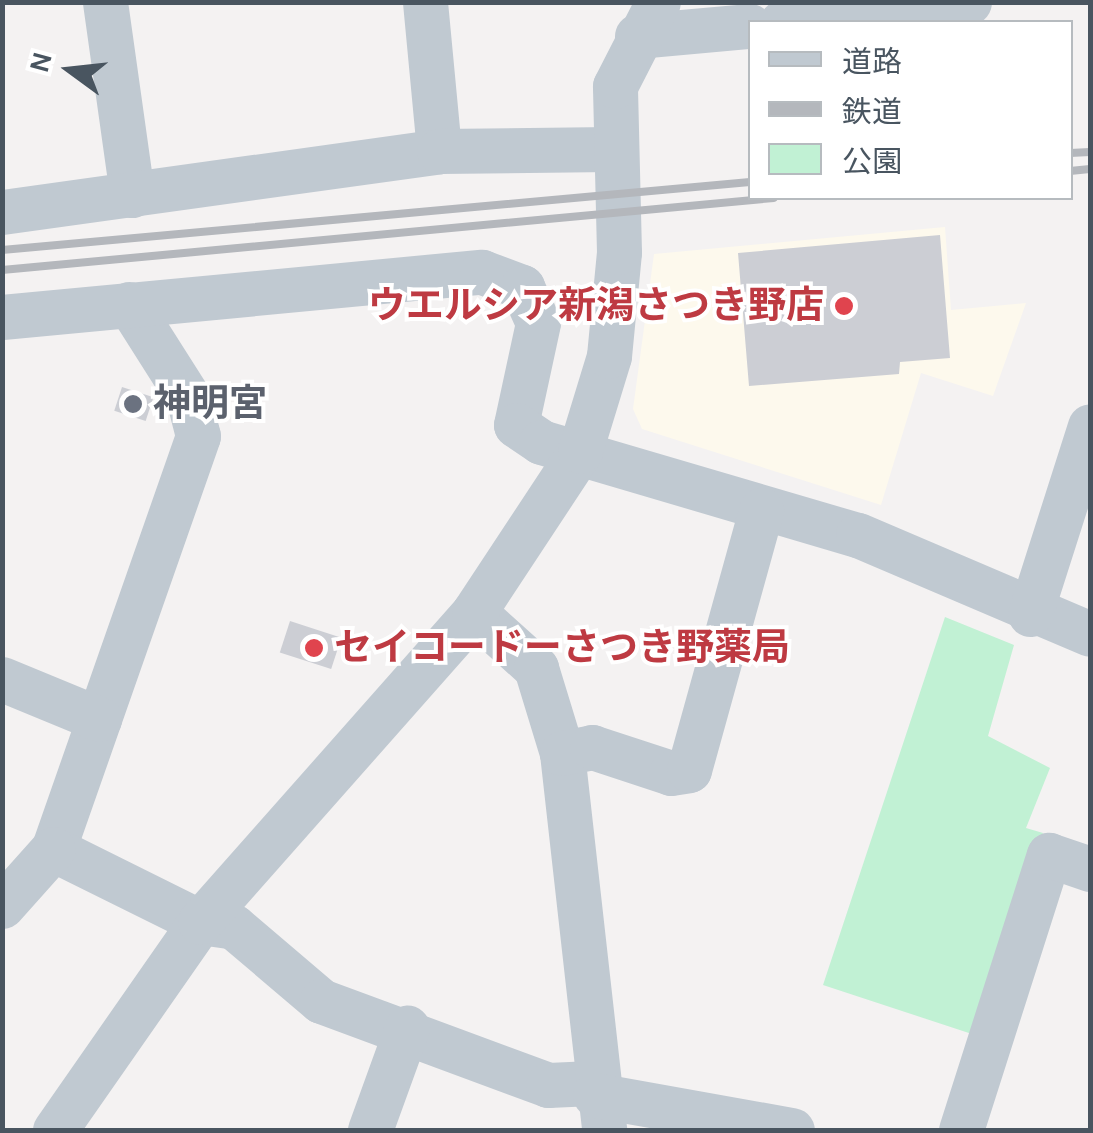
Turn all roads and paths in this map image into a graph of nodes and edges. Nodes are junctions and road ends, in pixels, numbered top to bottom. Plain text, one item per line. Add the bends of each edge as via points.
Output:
1 (104, 2) edge
2 (425, 2) edge
3 (968, 2) edge
4 (811, 14) edge
5 (647, 19) edge
6 (748, 26) edge
7 (612, 149) junction
8 (440, 151) junction
9 (132, 195) junction
10 (2, 212) edge
11 (129, 304) junction
12 (2, 317) edge
13 (1090, 426) edge
14 (580, 451) junction
15 (761, 510) junction
16 (474, 612) junction
17 (1030, 614) junction
18 (1090, 634) edge
19 (2, 679) edge
20 (100, 719) junction
21 (562, 754) junction
22 (53, 849) junction
23 (1090, 869) edge
24 (2, 906) edge
25 (200, 922) junction
26 (408, 1028) junction
27 (597, 1103) edge
28 (55, 1130) edge
29 (370, 1130) edge
30 (792, 1130) edge
31 (960, 1130) edge

1 - 9 street
2 - 8 street
3 - 4 street
5 - 6 street
5 - 7 street via 616,86
7 - 8 street
7 - 14 street via 619,252 609,356
8 - 9 street
9 - 10 street
11 - 12 street
11 - 14 street via 482,272 522,288 538,323 516,424
11 - 20 street via 188,397 198,436
13 - 17 street
14 - 15 street
14 - 16 street
15 - 17 street via 858,535
15 - 21 street via 688,770 671,774 592,746
16 - 21 street via 536,668
16 - 25 street
17 - 18 street
19 - 20 street
20 - 22 street
21 - 27 street
22 - 24 street
22 - 25 street
23 - 31 street via 1050,856
25 - 26 street via 234,927 321,1001
25 - 28 street
26 - 27 street
26 - 29 street
27 - 30 street

